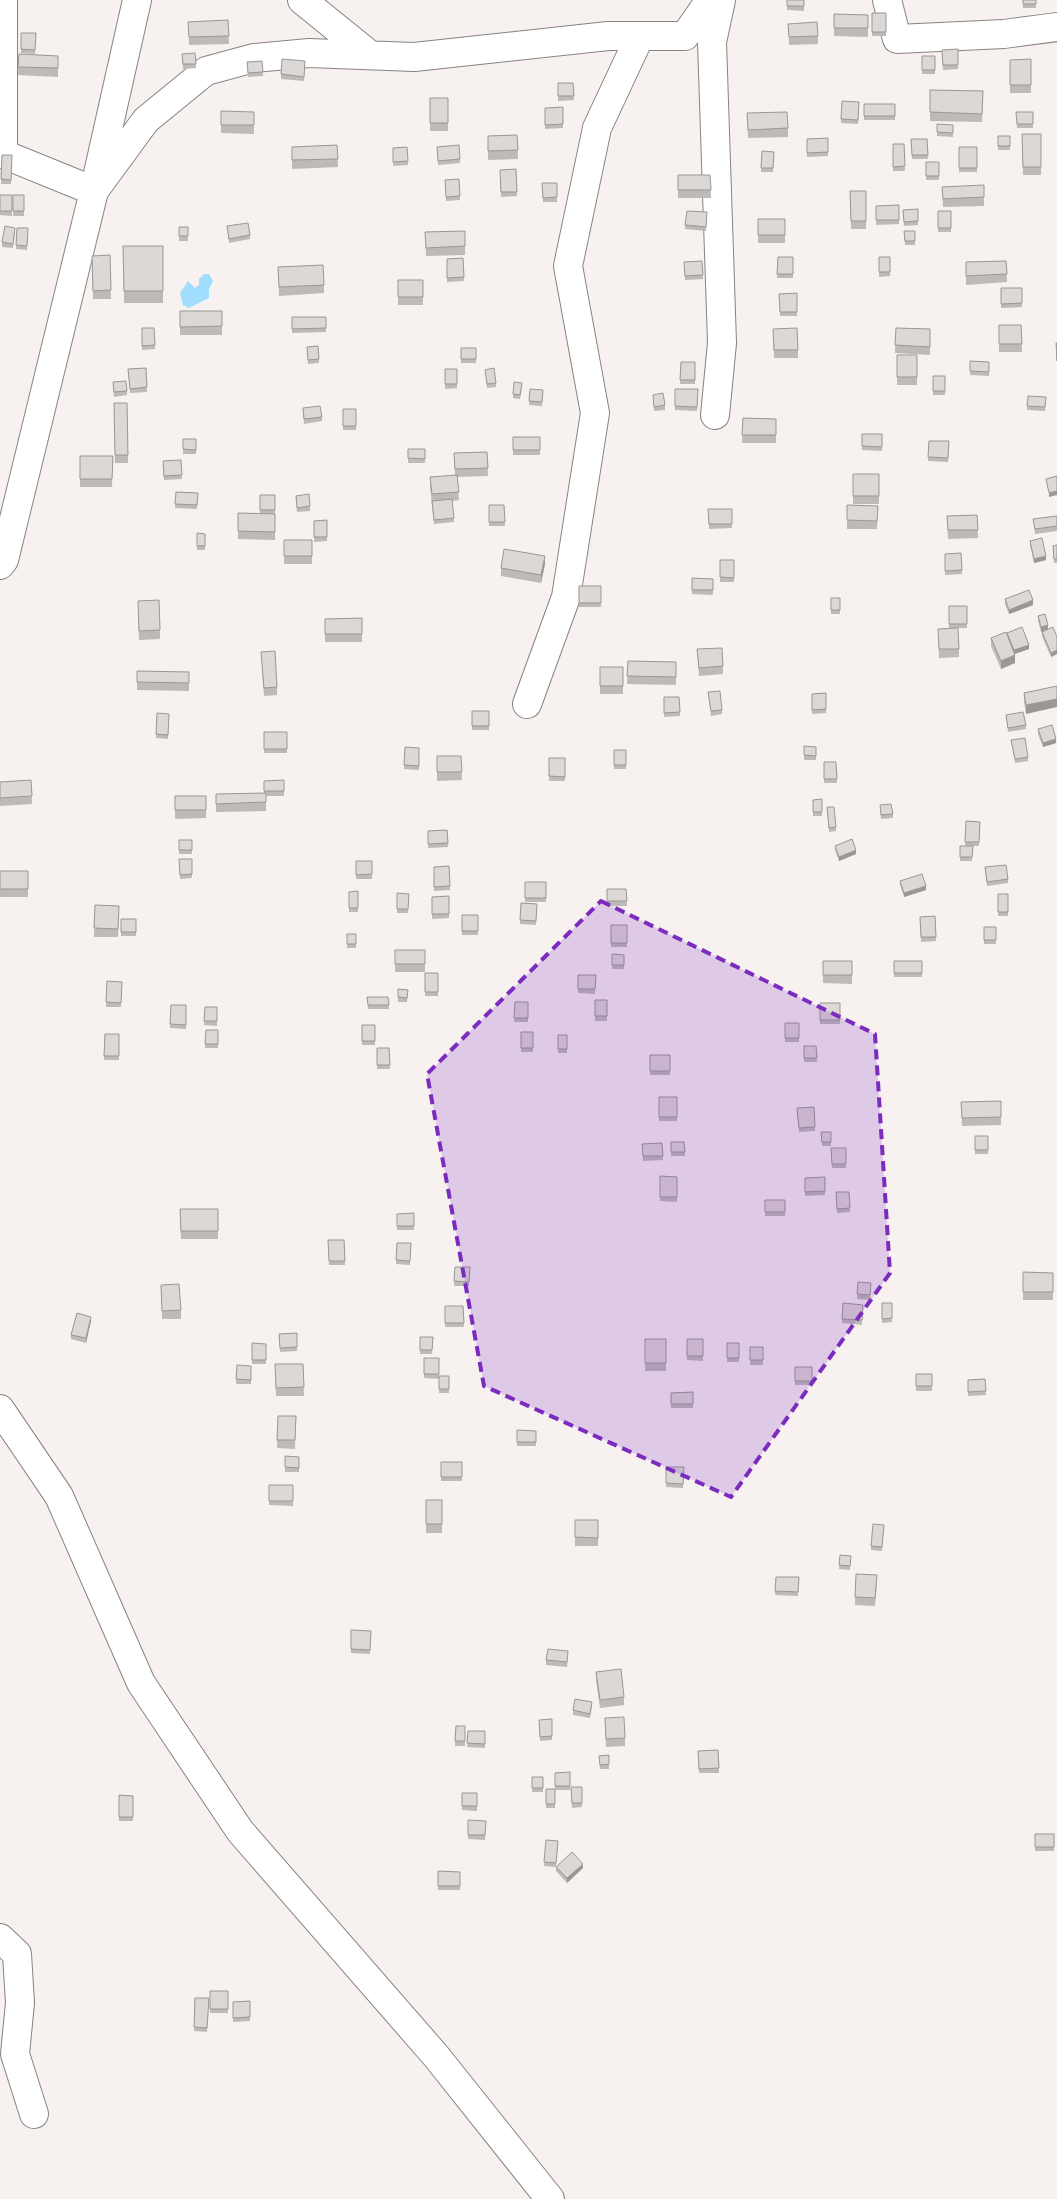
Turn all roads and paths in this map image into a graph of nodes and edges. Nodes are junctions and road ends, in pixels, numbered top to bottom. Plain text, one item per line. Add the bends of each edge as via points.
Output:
1 (3, 0) edge
2 (137, 0) edge
3 (302, 0) edge
4 (710, 0) edge
5 (721, 0) edge
6 (887, 0) edge
7 (1057, 27) edge
8 (640, 36) junction
9 (370, 55) junction
10 (2, 154) edge
11 (94, 191) junction
12 (715, 415) dead end
13 (1, 570) edge
14 (527, 704) dead end
15 (0, 1409) edge
16 (0, 1938) edge
17 (34, 2114) dead end
18 (550, 2199) edge

1 - 10 street
2 - 11 street
3 - 9 street
4 - 8 street via 685,36
5 - 12 street via 712,42 722,343
6 - 7 street via 897,40 1004,34
8 - 9 street via 608,36 414,57
8 - 14 street via 597,128 568,266 595,413 566,597
9 - 11 street via 309,53 261,56 206,71 146,120
10 - 11 street
11 - 13 street
15 - 18 street via 59,1496 141,1683 240,1830 436,2056
16 - 17 street via 17,1954 20,2003 15,2054

